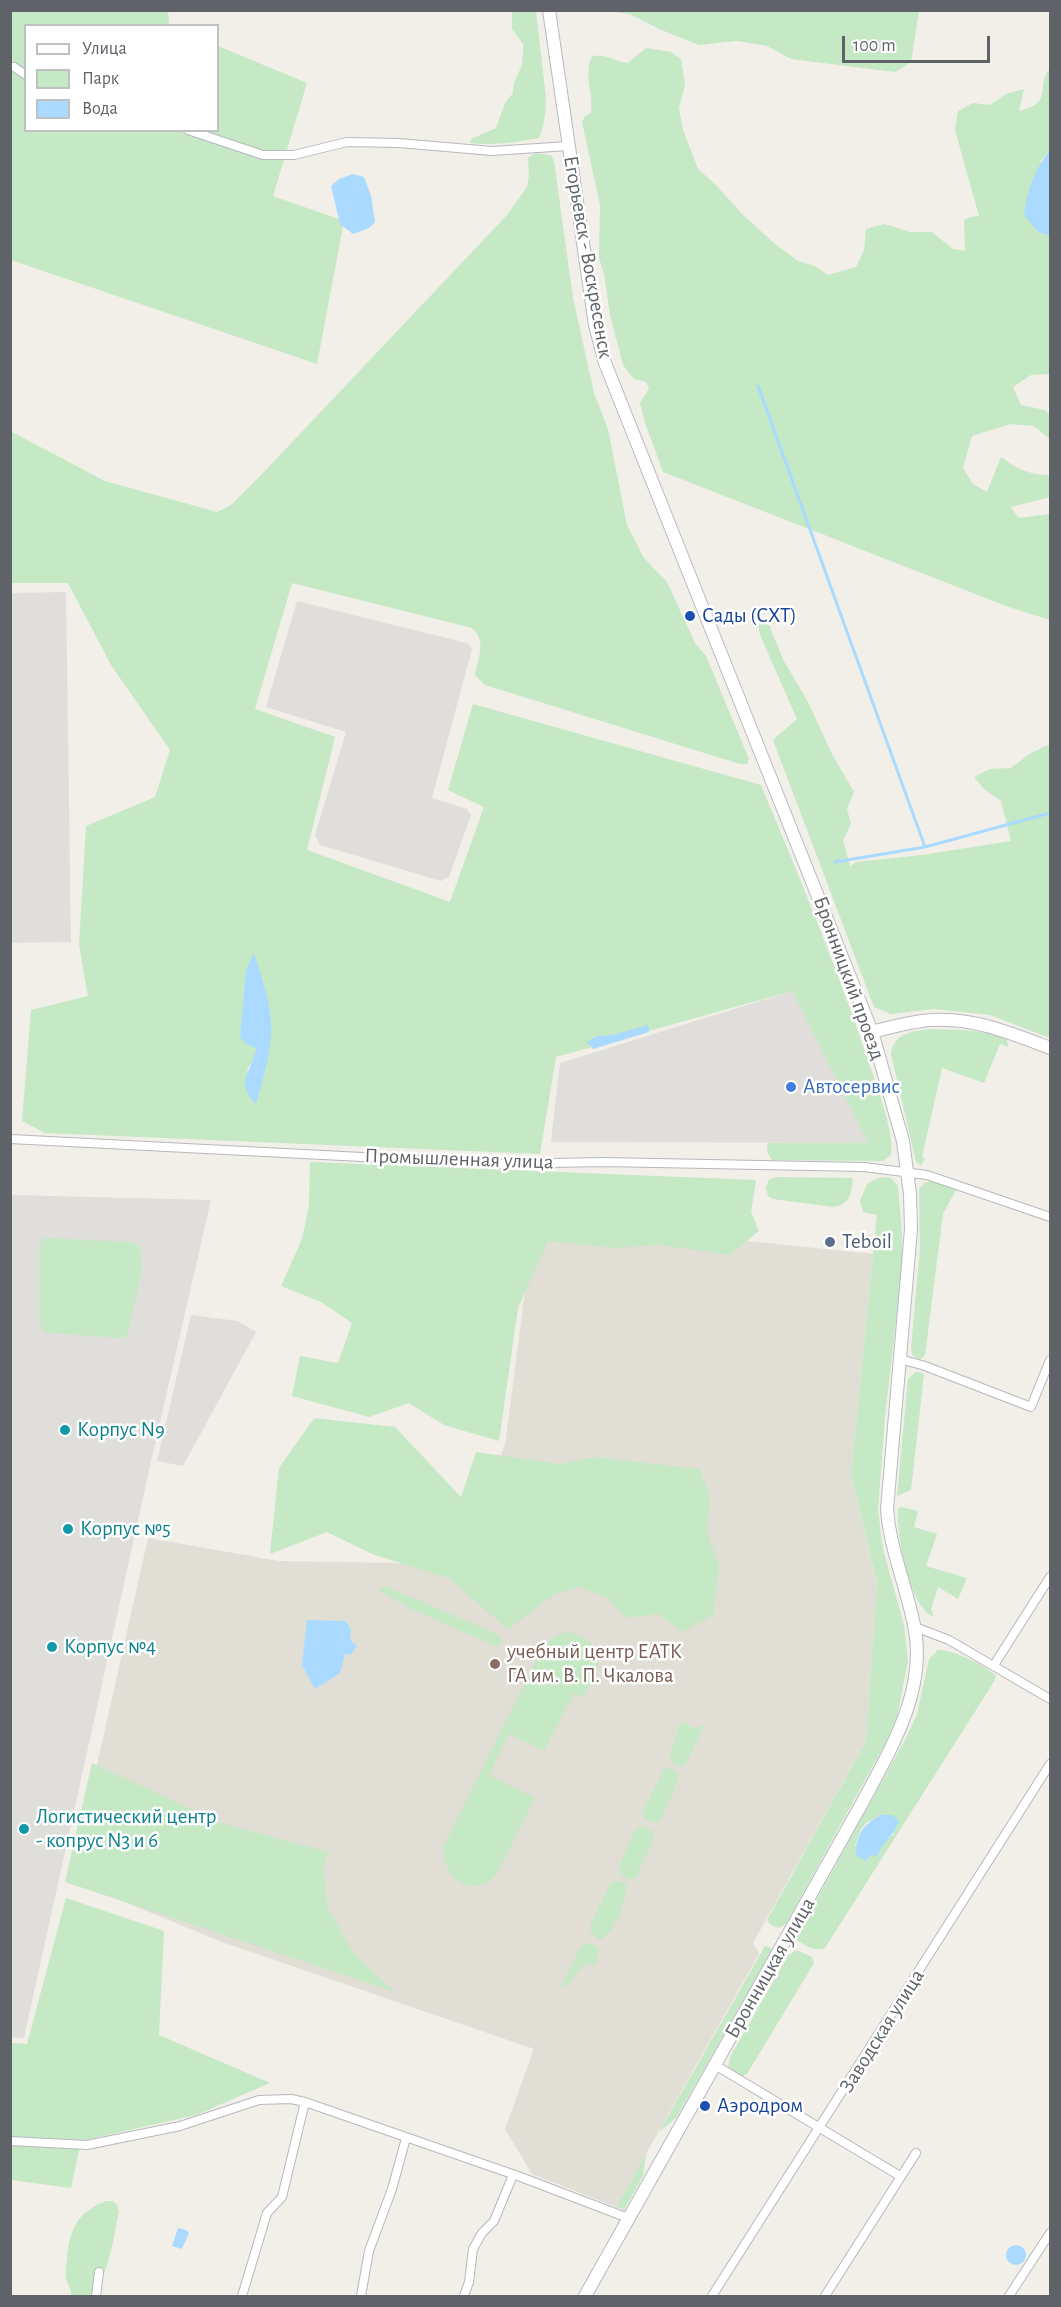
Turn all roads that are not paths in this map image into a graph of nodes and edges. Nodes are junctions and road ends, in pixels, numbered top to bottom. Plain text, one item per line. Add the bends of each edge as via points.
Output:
1 (549, 10) edge
2 (14, 67) dead end
3 (24, 74) edge
4 (194, 132) edge
5 (568, 147) junction
6 (711, 630) joint
7 (872, 1032) junction
8 (1050, 1048) edge
9 (10, 1139) edge
10 (907, 1173) junction
11 (1050, 1217) edge
12 (900, 1359) junction
13 (1050, 1360) edge
14 (1050, 1577) edge
15 (915, 1627) junction
16 (994, 1665) junction
17 (1050, 1699) edge
18 (1050, 1764) edge
19 (714, 2065) junction
20 (305, 2102) junction
21 (821, 2128) junction
22 (406, 2138) junction
23 (10, 2141) edge
24 (916, 2153) dead end
25 (513, 2175) junction
26 (900, 2176) junction
27 (628, 2218) junction
28 (1050, 2234) edge
29 (99, 2272) dead end
30 (96, 2296) edge
31 (242, 2296) edge
32 (361, 2296) edge
33 (464, 2296) edge
34 (585, 2296) edge
35 (712, 2296) edge
36 (825, 2296) edge
37 (1009, 2296) edge

1 - 5 main road, Егорьевск - Воскресенск
2 - 3 street
4 - 5 street via 263,155 294,155 347,142 492,151
5 - 6 main road, Егорьевск - Воскресенск via 595,325 605,363
6 - 7 main road, Бронницкий проезд
7 - 8 main road via 932,1019 999,1029
7 - 10 main road, Бронницкий проезд via 895,1108
9 - 10 street, Промышленная улица via 499,1164 603,1161 850,1166
10 - 11 street, Промышленная улица via 948,1181
10 - 12 main road, Бронницкий проезд via 911,1229
12 - 13 street via 1031,1407
12 - 15 main road, Бронницкий проезд via 887,1509 894,1555
14 - 16 street
15 - 16 street via 949,1640
15 - 19 main road, Бронницкая улица via 913,1686 898,1734
16 - 17 street
18 - 21 street, Заводская улица
19 - 21 street
19 - 27 main road, Бронницкая улица
20 - 22 street
20 - 23 street via 259,2100 180,2126 87,2145
20 - 31 street via 282,2197 267,2213
21 - 26 street
21 - 35 street, Заводская улица
22 - 25 street
22 - 32 street via 369,2251
24 - 26 street
25 - 27 street
25 - 33 street via 494,2222 473,2249
26 - 36 street
27 - 34 main road, Бронницкая улица
28 - 37 street
29 - 30 street

